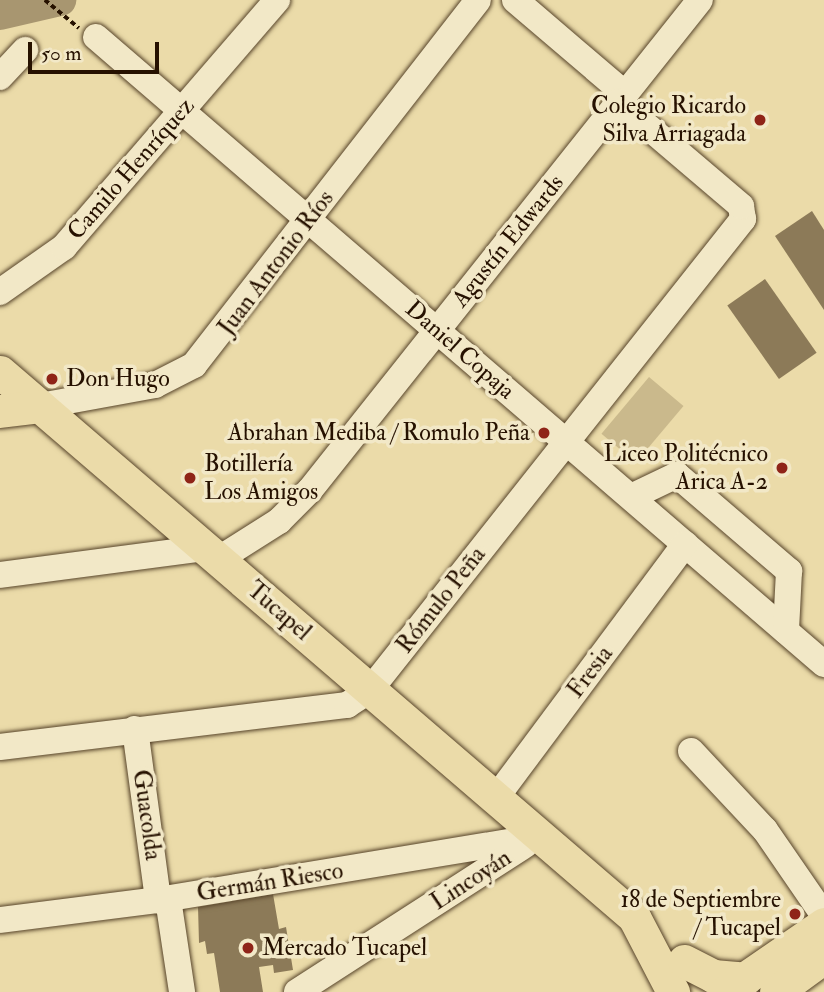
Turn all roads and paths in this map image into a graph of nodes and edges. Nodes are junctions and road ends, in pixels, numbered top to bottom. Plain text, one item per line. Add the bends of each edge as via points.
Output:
1 (45, 0) edge
2 (277, 0) edge
3 (478, 0) edge
4 (515, 0) edge
5 (699, 0) edge
6 (58, 11) dead end
7 (96, 37) dead end
8 (25, 50) dead end
9 (0, 77) edge
10 (622, 98) junction
11 (182, 111) junction
12 (308, 220) junction
13 (0, 292) edge
14 (436, 330) junction
15 (0, 372) edge
16 (40, 406) junction
17 (0, 411) edge
18 (566, 442) junction
19 (631, 497) junction
20 (685, 544) junction
21 (212, 554) junction
22 (0, 575) edge
23 (786, 631) junction
24 (824, 664) edge
25 (370, 690) junction
26 (135, 729) junction
27 (0, 747) edge
28 (691, 751) dead end
29 (495, 799) junction
30 (548, 844) junction
31 (163, 899) junction
32 (824, 916) edge
33 (0, 920) edge
34 (824, 924) edge
35 (824, 958) edge
36 (684, 961) junction
37 (735, 986) edge
38 (182, 992) edge
39 (297, 992) edge
40 (673, 992) edge
41 (698, 992) edge
42 (776, 992) edge

1 - 6 path
2 - 11 street, Camilo Henríquez
3 - 12 street, Juan Antonio Ríos
4 - 10 street
5 - 10 street, Agustín Edwards
7 - 11 street, Daniel Copaja
8 - 9 street
10 - 14 street, Agustín Edwards
10 - 18 street, Rómulo Peña via 743,212
11 - 12 street, Daniel Copaja
11 - 13 street, Camilo Henríquez via 64,247
12 - 14 street, Daniel Copaja
12 - 16 street, Juan Antonio Ríos via 212,346 185,371 155,385
14 - 18 street, Daniel Copaja
14 - 21 street, Agustín Edwards via 299,502 267,529
15 - 16 main road, Tucapel
16 - 17 main road, Juan Antonio Ríos
16 - 21 main road, Tucapel
18 - 19 street, Daniel Copaja
18 - 25 street, Rómulo Peña
19 - 20 street, Daniel Copaja
19 - 23 street via 677,475 789,571
20 - 23 street, Daniel Copaja
20 - 29 street, Fresia
21 - 22 street, Agustín Edwards
21 - 25 main road, Tucapel
23 - 24 street, Daniel Copaja
25 - 26 street, Rómulo Peña via 347,705
25 - 29 main road, Tucapel
26 - 27 street, Rómulo Peña
26 - 31 street, Guacolda
28 - 32 street via 765,830
29 - 30 main road, Tucapel
30 - 31 street, Germán Riesco
30 - 36 main road, Tucapel via 603,868 628,889 659,919
30 - 39 street, Lincoyán
30 - 40 main road, Tucapel via 634,917
31 - 33 street, Germán Riesco
31 - 38 street, Guacolda
34 - 37 main road
35 - 42 main road
36 - 37 main road
36 - 41 main road, Tucapel

